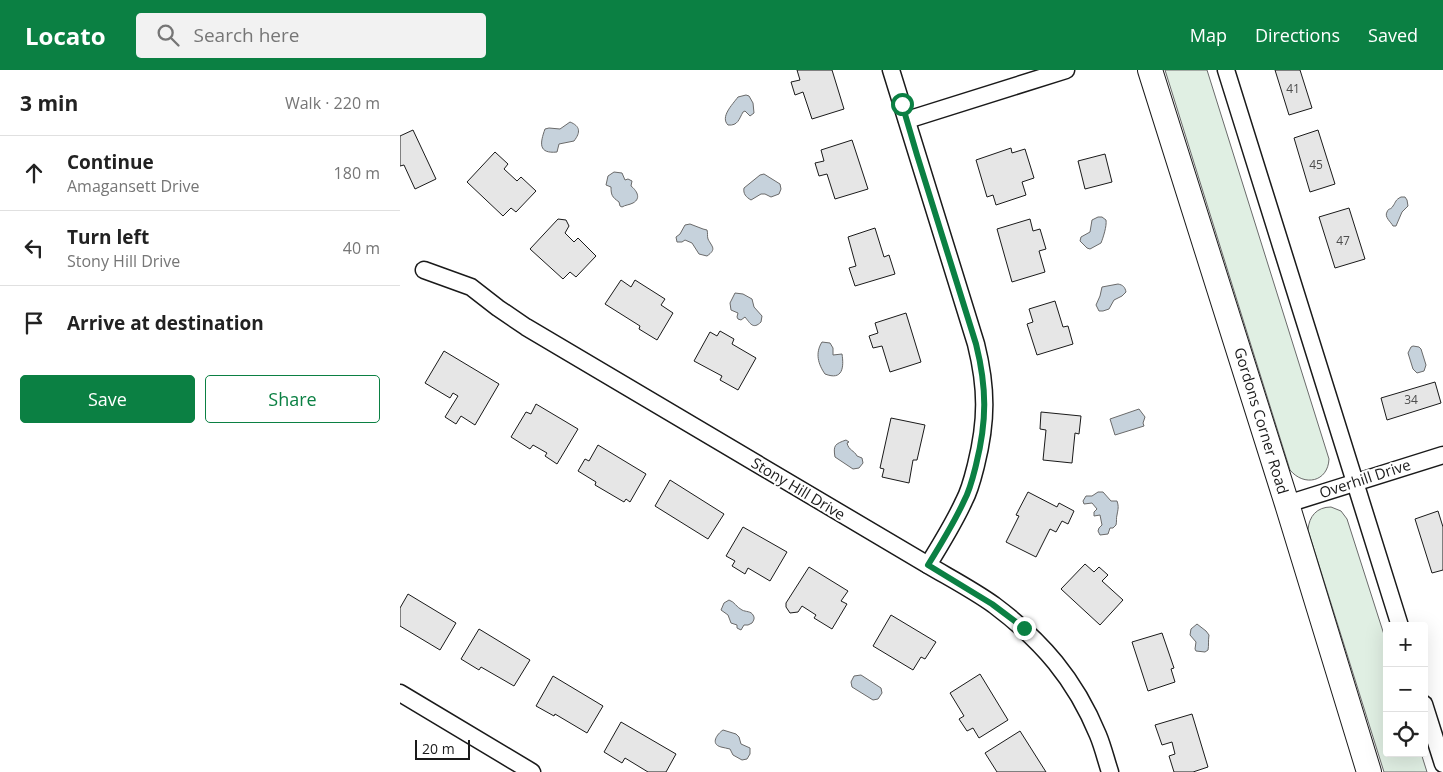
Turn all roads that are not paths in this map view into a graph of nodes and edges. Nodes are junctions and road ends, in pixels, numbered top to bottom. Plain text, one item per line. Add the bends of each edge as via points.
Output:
1 (891, 70) edge
2 (1066, 70) edge
3 (1150, 70) edge
4 (1226, 70) edge
5 (907, 120) junction
6 (424, 270) dead end
7 (1443, 455) edge
8 (1355, 482) junction
9 (1287, 504) junction
10 (928, 565) junction
11 (1399, 622) edge
12 (400, 693) edge
13 (1427, 712) edge
14 (1443, 764) edge
15 (532, 772) edge
16 (1110, 772) edge
17 (1369, 772) edge

1 - 5 street
2 - 5 street
3 - 9 street, Gordons Corner Road
4 - 8 street
5 - 10 street via 976,344 985,395 982,442 972,480 965,500
6 - 10 street, Stony Hill Drive via 471,287 526,327
7 - 8 street, Overhill Drive
8 - 9 street, Overhill Drive
8 - 11 street
9 - 17 street, Gordons Corner Road
10 - 16 street, Stony Hill Drive via 992,604 1044,648 1081,700
12 - 15 street
13 - 14 street

